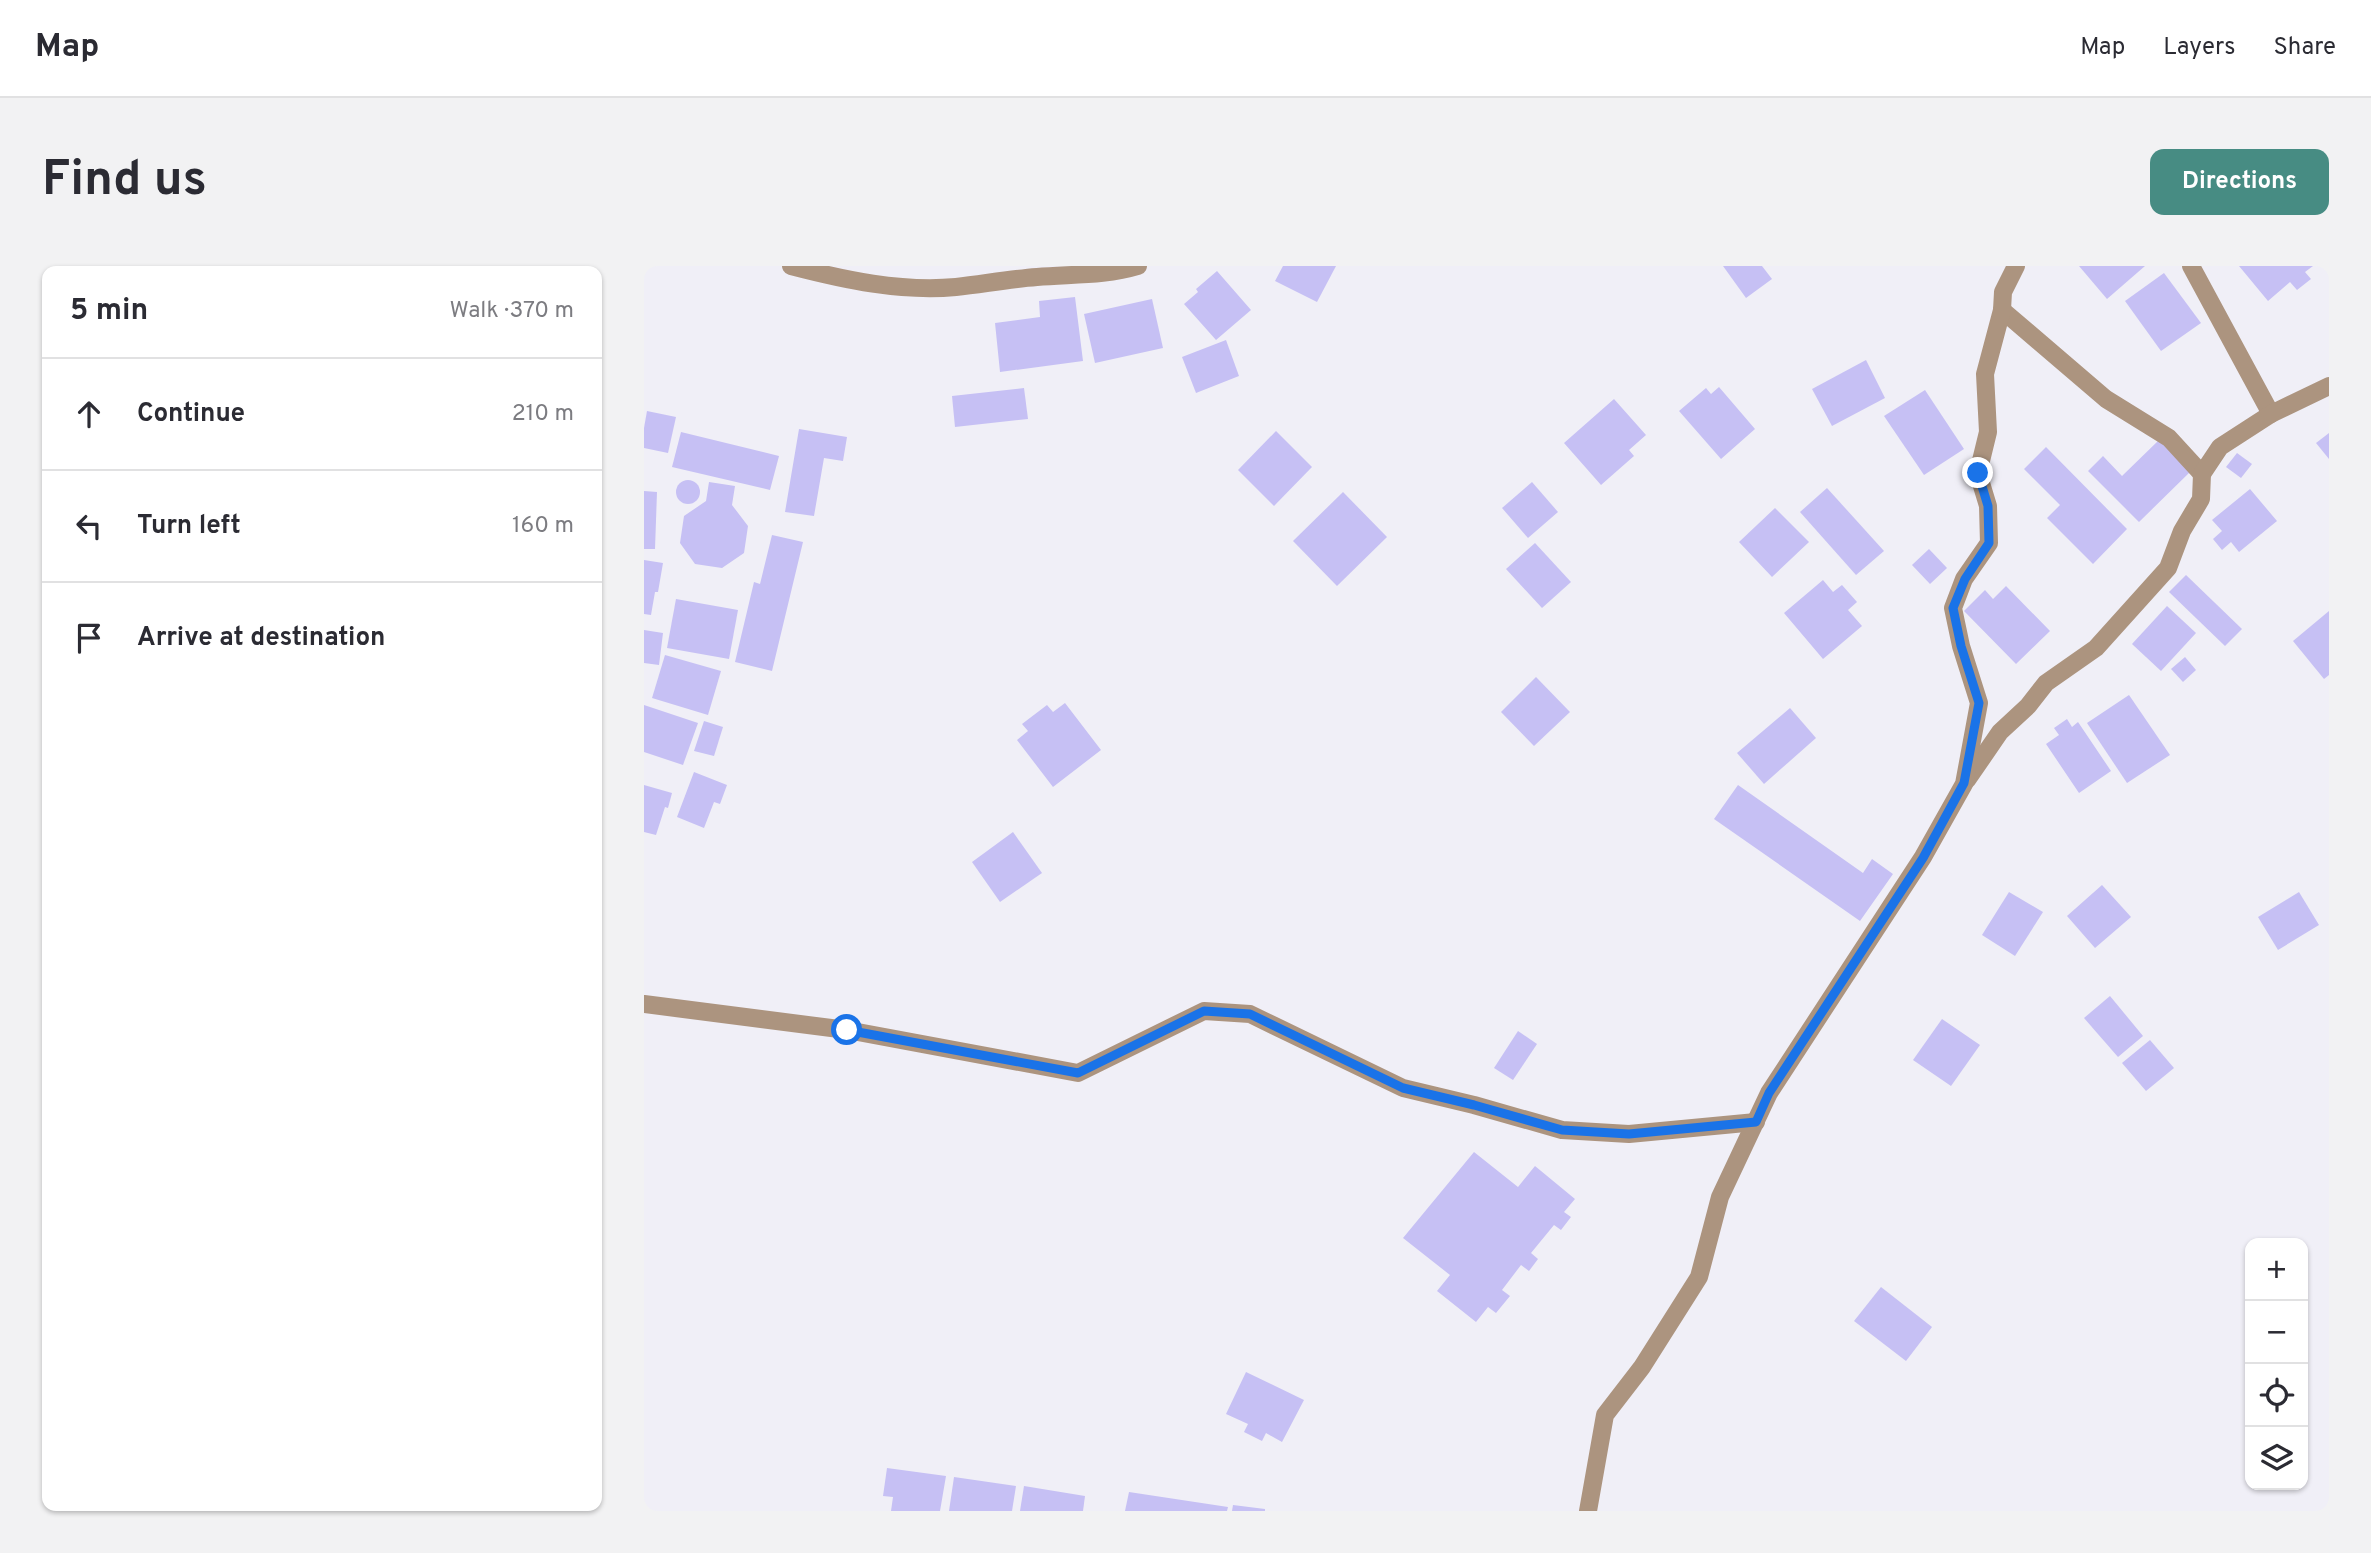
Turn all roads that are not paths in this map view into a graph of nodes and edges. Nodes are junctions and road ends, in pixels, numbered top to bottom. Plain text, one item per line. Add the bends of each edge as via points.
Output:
1 (791, 266) edge
2 (1138, 266) edge
3 (2015, 266) edge
4 (2191, 266) edge
5 (2002, 310) junction
6 (2329, 386) edge
7 (2271, 414) junction
8 (2203, 474) junction
9 (1964, 783) junction
10 (644, 1004) edge
11 (1756, 1122) junction
12 (1588, 1511) edge

1 - 2 street via 887,286 941,287 1118,272
3 - 5 street via 2003,292
4 - 7 street
5 - 8 street via 2106,399 2168,439
5 - 9 street via 1985,374 1987,432 1978,473 1988,506 1989,543 1965,579 1953,608 1979,703
6 - 7 street
7 - 8 street via 2220,447
8 - 9 street via 2201,499 2168,568 2095,648 2046,683 2000,732
9 - 11 street via 1923,858 1769,1093
10 - 11 street via 847,1030 1078,1073 1204,1011 1250,1014 1403,1088 1562,1130 1629,1134
11 - 12 street via 1720,1197 1699,1277 1642,1367 1605,1415

